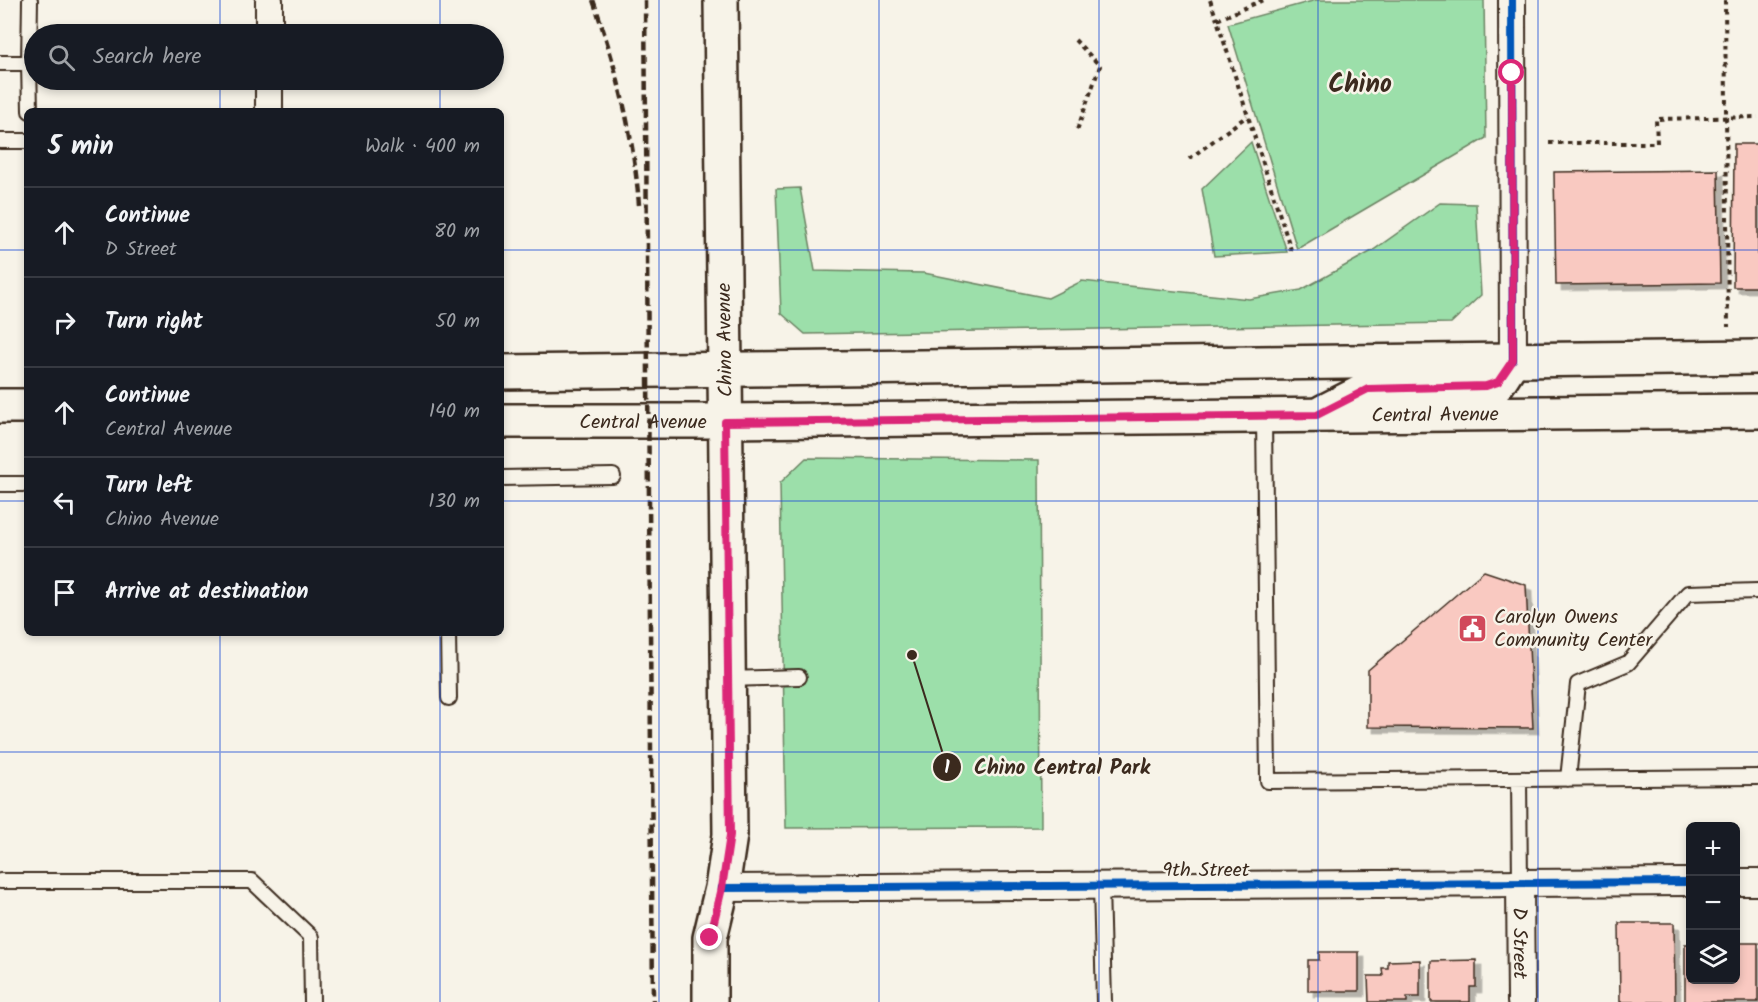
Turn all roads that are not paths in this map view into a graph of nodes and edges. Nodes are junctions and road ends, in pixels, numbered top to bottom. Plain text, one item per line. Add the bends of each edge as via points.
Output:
1 (30, 0) edge
2 (269, 0) edge
3 (721, 0) edge
4 (1512, 0) edge
5 (30, 24) edge
6 (269, 24) edge
7 (0, 63) edge
8 (24, 63) edge
9 (30, 90) edge
10 (269, 90) edge
11 (30, 108) edge
12 (269, 108) edge
13 (0, 141) edge
14 (24, 141) edge
15 (1758, 357) edge
16 (1513, 360) junction
17 (725, 370) junction
18 (504, 372) edge
19 (0, 406) edge
20 (24, 406) edge
21 (1758, 411) edge
22 (1317, 415) junction
23 (1264, 417) junction
24 (504, 421) edge
25 (725, 422) junction
26 (613, 476) dead end
27 (504, 478) edge
28 (0, 484) edge
29 (24, 484) edge
30 (1758, 591) edge
31 (448, 636) edge
32 (799, 677) dead end
33 (728, 679) junction
34 (449, 698) dead end
35 (1758, 777) edge
36 (1568, 778) junction
37 (1518, 779) junction
38 (0, 881) edge
39 (1686, 882) edge
40 (1740, 882) edge
41 (1758, 882) edge
42 (1520, 883) junction
43 (1101, 886) junction
44 (722, 888) junction
45 (312, 1002) edge
46 (710, 1002) edge
47 (1104, 1002) edge
48 (1521, 1002) edge

1 - 5 lane
2 - 6 street
3 - 17 main road, Chino Avenue
4 - 16 street
7 - 8 lane
9 - 11 lane
10 - 12 street
13 - 14 lane
15 - 16 main road
16 - 17 main road
16 - 22 main road via 1498,382 1486,386 1368,389
17 - 18 main road
17 - 25 main road, Chino Avenue
19 - 20 main road
21 - 22 main road, Central Avenue
22 - 23 main road, Central Avenue
23 - 25 main road, Central Avenue
23 - 37 lane via 1268,781
24 - 25 main road, Central Avenue
25 - 33 main road, Chino Avenue
26 - 27 lane
28 - 29 lane
30 - 36 lane via 1688,593 1628,663 1578,684
31 - 34 lane
32 - 33 lane
33 - 44 main road, Chino Avenue via 730,835
35 - 36 lane
36 - 37 lane
37 - 42 lane
38 - 45 lane via 252,881 311,937
39 - 42 street, 9th Street
40 - 41 street
42 - 43 street, 9th Street
42 - 48 street, D Street
43 - 44 street, 9th Street
43 - 47 lane
44 - 46 main road, Chino Avenue via 710,938

